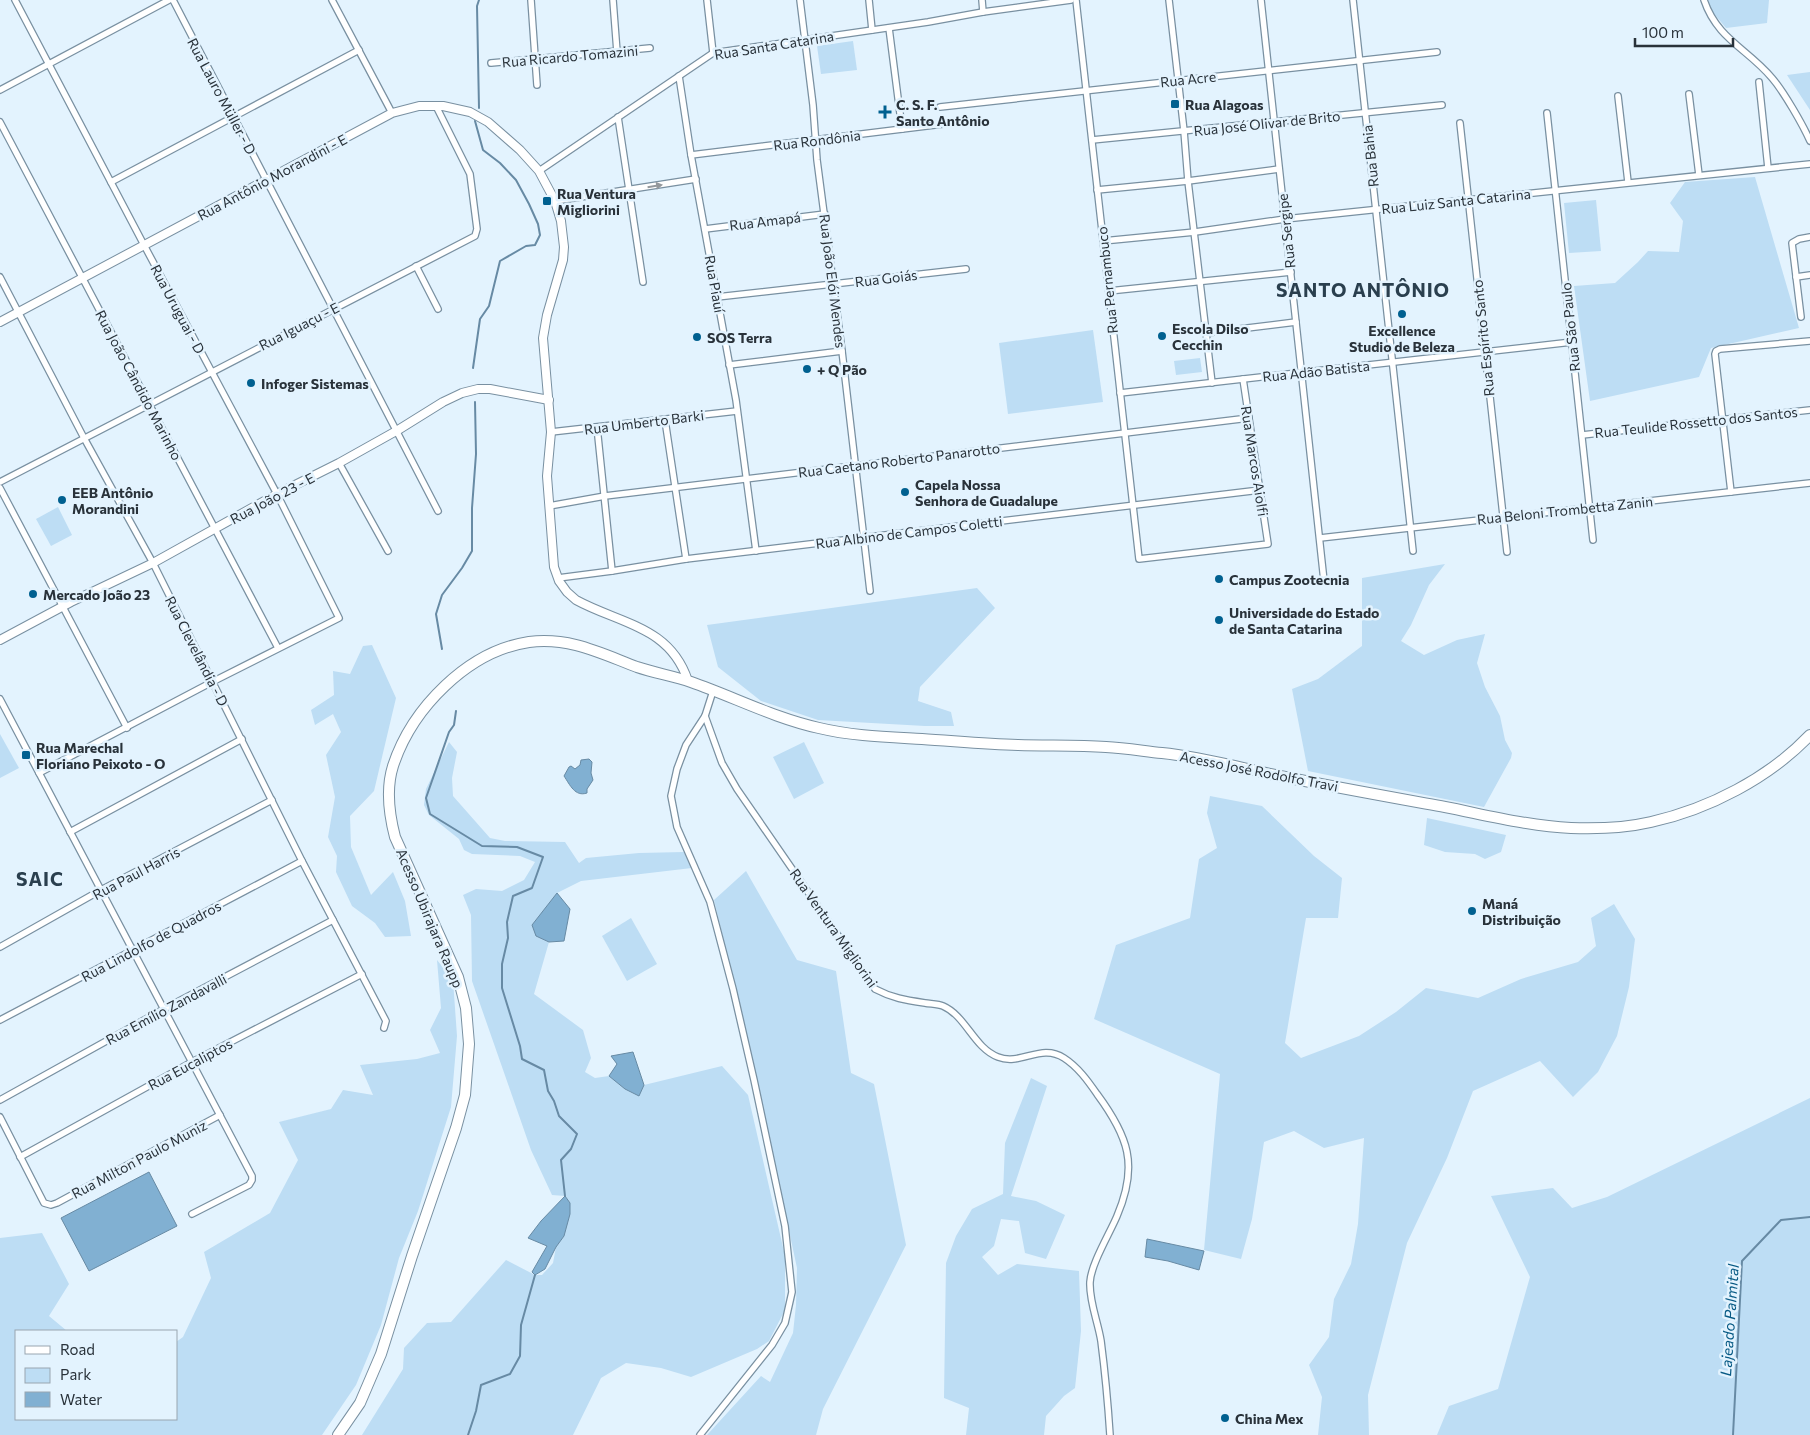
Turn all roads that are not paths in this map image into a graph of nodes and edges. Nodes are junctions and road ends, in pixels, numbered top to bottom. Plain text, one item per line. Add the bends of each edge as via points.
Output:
1 (15, 0) edge
2 (171, 0) edge
3 (332, 0) edge
4 (531, 0) edge
5 (613, 0) edge
6 (707, 0) edge
7 (800, 0) edge
8 (869, 0) edge
9 (982, 0) edge
10 (1071, 0) edge
11 (1076, 0) edge
12 (1169, 0) edge
13 (1261, 0) edge
14 (1353, 0) edge
15 (1704, 0) edge
16 (983, 12) junction
17 (889, 28) junction
18 (872, 30) junction
19 (804, 40) junction
20 (650, 48) dead end
21 (359, 50) junction
22 (617, 52) junction
23 (1437, 52) dead end
24 (713, 53) junction
25 (536, 59) junction
26 (1360, 61) junction
27 (491, 63) dead end
28 (49, 64) junction
29 (1269, 71) junction
30 (679, 76) junction
31 (1178, 80) junction
32 (1759, 82) dead end
33 (537, 85) dead end
34 (0, 90) edge
35 (1086, 90) junction
36 (1689, 94) dead end
37 (1618, 96) dead end
38 (1442, 105) dead end
39 (436, 106) junction
40 (940, 107) dead end
41 (1366, 112) junction
42 (392, 113) junction
43 (1547, 113) dead end
44 (233, 116) junction
45 (618, 117) junction
46 (0, 122) edge
47 (1274, 122) junction
48 (1460, 123) dead end
49 (942, 124) dead end
50 (902, 129) junction
51 (1184, 131) junction
52 (816, 140) junction
53 (1092, 140) junction
54 (1810, 141) edge
55 (691, 156) junction
56 (1810, 164) edge
57 (1768, 168) junction
58 (1279, 169) junction
59 (539, 171) junction
60 (1699, 175) junction
61 (696, 179) junction
62 (266, 180) junction
63 (1188, 181) junction
64 (111, 182) junction
65 (1628, 182) junction
66 (629, 190) junction
67 (1098, 190) junction
68 (1555, 190) junction
69 (1468, 199) junction
70 (555, 201) junction
71 (1376, 209) junction
72 (825, 214) junction
73 (1285, 219) junction
74 (705, 229) junction
75 (1195, 232) junction
76 (1810, 236) edge
77 (1103, 241) junction
78 (144, 245) junction
79 (416, 266) junction
80 (966, 269) dead end
81 (1291, 272) junction
82 (1810, 275) edge
83 (0, 277) edge
84 (1796, 277) junction
85 (82, 279) junction
86 (1200, 281) junction
87 (643, 282) dead end
88 (833, 285) junction
89 (1109, 291) junction
90 (717, 297) junction
91 (333, 308) junction
92 (438, 309) dead end
93 (18, 312) junction
94 (1801, 317) dead end
95 (0, 322) edge
96 (1296, 322) junction
97 (1206, 333) junction
98 (1810, 341) edge
99 (1572, 342) junction
100 (842, 352) junction
101 (1485, 352) junction
102 (1393, 362) junction
103 (729, 365) junction
104 (211, 372) junction
105 (1302, 373) junction
106 (1243, 379) junction
107 (1212, 383) junction
108 (1120, 393) junction
109 (549, 400) junction
110 (149, 404) junction
111 (1810, 410) edge
112 (737, 411) junction
113 (1249, 418) junction
114 (664, 420) junction
115 (1723, 420) junction
116 (597, 427) junction
117 (398, 430) junction
118 (551, 432) junction
119 (1125, 433) junction
120 (1582, 435) junction
121 (84, 438) junction
122 (339, 463) junction
123 (856, 466) junction
124 (747, 479) junction
125 (0, 482) edge
126 (1810, 483) edge
127 (0, 488) edge
128 (675, 488) junction
129 (1260, 490) junction
130 (1731, 492) junction
131 (277, 494) junction
132 (605, 496) junction
133 (1133, 505) junction
134 (549, 506) junction
135 (1590, 508) junction
136 (438, 510) dead end
137 (1503, 517) junction
138 (1411, 528) junction
139 (215, 529) junction
140 (864, 538) junction
141 (1320, 538) junction
142 (1593, 540) dead end
143 (388, 551) dead end
144 (756, 551) junction
145 (1413, 551) dead end
146 (1507, 552) dead end
147 (686, 559) junction
148 (1139, 559) joint
149 (153, 564) junction
150 (612, 572) junction
151 (558, 578) junction
152 (1324, 581) dead end
153 (870, 592) dead end
154 (63, 606) junction
155 (0, 640) edge
156 (278, 648) junction
157 (688, 681) junction
158 (212, 682) junction
159 (713, 691) junction
160 (0, 700) edge
161 (705, 716) junction
162 (127, 728) junction
163 (1810, 735) edge
164 (242, 739) junction
165 (39, 773) junction
166 (272, 800) junction
167 (70, 832) junction
168 (302, 861) junction
169 (101, 890) junction
170 (333, 920) junction
171 (0, 947) edge
172 (134, 951) junction
173 (362, 974) junction
174 (164, 1009) junction
175 (0, 1020) edge
176 (384, 1028) dead end
177 (192, 1062) junction
178 (0, 1100) edge
179 (220, 1115) junction
180 (0, 1117) edge
181 (20, 1157) junction
182 (192, 1214) dead end
183 (338, 1435) edge
184 (700, 1435) edge
185 (1110, 1435) edge

1 - 28 street, Rua Uruguai - D
2 - 28 street
2 - 44 street, Rua Lauro Müller - D
3 - 21 street
4 - 25 street
5 - 22 street
6 - 24 street
7 - 19 street, Rua João Elói Mendes
8 - 18 street
9 - 16 street
10 - 16 street, Rua Santa Catarina
11 - 35 street, Rua Pernambuco
12 - 31 street
13 - 29 street, Rua Sergipe
14 - 26 street, Rua Bahia
15 - 54 street via 1723,34 1772,77
16 - 17 street, Rua Santa Catarina
17 - 18 street, Rua Santa Catarina
17 - 50 street
18 - 19 street, Rua Santa Catarina
19 - 24 street, Rua Santa Catarina
19 - 52 street, Rua João Elói Mendes
20 - 22 street, Rua Ricardo Tomazini
21 - 42 street
21 - 44 street
22 - 25 street, Rua Ricardo Tomazini
23 - 26 street, Rua Acre
24 - 30 street, Rua Santa Catarina
25 - 27 street, Rua Ricardo Tomazini
25 - 33 street
26 - 29 street, Rua Acre
26 - 41 street, Rua Bahia
28 - 34 street
28 - 64 street, Rua Uruguai - D
29 - 31 street, Rua Acre
29 - 47 street, Rua Sergipe
30 - 45 street, Rua Santa Catarina
30 - 55 street, Rua Piauí
31 - 35 street, Rua Acre
31 - 51 street
32 - 57 street
35 - 40 street, Rua Acre
35 - 53 street, Rua Pernambuco
36 - 60 street
37 - 65 street
38 - 41 street, Rua José Olivar de Brito
39 - 42 street, Rua Antônio Morandini - E via 418,106
39 - 59 street, Rua Antônio Morandini - E via 470,112 488,122
39 - 79 street, Rua Iguaçu - E via 470,174 477,233
41 - 47 street, Rua José Olivar de Brito
41 - 71 street, Rua Bahia
42 - 62 street, Rua Antônio Morandini - E
43 - 68 street, Rua São Paulo
44 - 62 street, Rua Lauro Müller - D
44 - 64 street
45 - 59 street, Rua Santa Catarina
45 - 66 street
46 - 85 street, Rua João Cândido Marinho
47 - 51 street, Rua José Olivar de Brito
47 - 58 street, Rua Sergipe
48 - 69 street, Rua Espírito Santo
49 - 50 street, Rua Rondônia
50 - 52 street, Rua Rondônia
51 - 53 street, Rua José Olivar de Brito
51 - 63 street
52 - 55 street, Rua Rondônia
52 - 72 street, Rua João Elói Mendes
53 - 67 street, Rua Pernambuco
55 - 61 street, Rua Piauí
56 - 57 street, Rua Luiz Santa Catarina
57 - 60 street, Rua Luiz Santa Catarina
58 - 63 street
58 - 73 street, Rua Sergipe
59 - 70 street
60 - 65 street, Rua Luiz Santa Catarina
66 -> 61 street
61 - 74 street, Rua Piauí
62 - 78 street, Rua Antônio Morandini - E
62 - 91 street, Rua Lauro Müller - D
63 - 67 street
63 - 75 street
64 - 78 street, Rua Uruguai - D
65 - 68 street, Rua Luiz Santa Catarina
66 - 70 street
66 - 87 street
67 - 77 street, Rua Pernambuco
68 - 69 street, Rua Luiz Santa Catarina
68 - 99 street, Rua São Paulo
69 - 71 street, Rua Luiz Santa Catarina
69 - 101 street, Rua Espírito Santo
70 - 109 street via 562,228 564,260 543,338
71 - 73 street, Rua Luiz Santa Catarina
71 - 102 street, Rua Bahia
72 - 74 street, Rua Amapá
72 - 88 street, Rua João Elói Mendes
73 - 75 street, Rua Luiz Santa Catarina
73 - 81 street, Rua Sergipe
74 - 90 street, Rua Piauí
75 - 77 street, Rua Luiz Santa Catarina
75 - 86 street
76 - 84 street via 1792,243
77 - 89 street, Rua Pernambuco
78 - 85 street, Rua Antônio Morandini - E
78 - 104 street, Rua Uruguai - D
79 - 91 street, Rua Iguaçu - E
79 - 92 street
80 - 88 street, Rua Goiás
81 - 86 street
81 - 96 street, Rua Sergipe
82 - 84 street
83 - 93 street, Rua Clevelândia - D
84 - 94 street
85 - 93 street, Rua Antônio Morandini - E
85 - 110 street, Rua João Cândido Marinho
86 - 89 street
86 - 97 street
88 - 90 street, Rua Goiás
88 - 100 street, Rua João Elói Mendes
89 - 108 street, Rua Pernambuco
90 - 103 street, Rua Piauí
91 - 104 street, Rua Iguaçu - E
91 - 117 street, Rua Lauro Müller - D
93 - 95 street, Rua Antônio Morandini - E
93 - 121 street, Rua Clevelândia - D
96 - 97 street
96 - 105 street, Rua Sergipe
97 - 107 street
98 - 115 street via 1716,351
99 - 101 street, Rua Adão Batista
99 - 120 street, Rua São Paulo
100 - 103 street
100 - 123 street, Rua João Elói Mendes
101 - 102 street, Rua Adão Batista
101 - 137 street, Rua Espírito Santo
102 - 105 street, Rua Adão Batista
102 - 138 street, Rua Bahia
103 - 112 street, Rua Piauí
104 - 110 street, Rua Iguaçu - E
104 - 131 street, Rua Uruguai - D
105 - 106 street, Rua Adão Batista
105 - 141 street, Rua Sergipe
106 - 107 street, Rua Adão Batista
106 - 113 street, Rua Marcos Aiolfi
107 - 108 street, Rua Adão Batista
108 - 119 street, Rua Pernambuco
109 - 117 street, Rua João 23 - E via 478,389 443,402
109 - 118 street
110 - 121 street, Rua Iguaçu - E
110 - 139 street, Rua João Cândido Marinho
111 - 115 street, Rua Teulide Rossetto dos Santos
112 - 114 street, Rua Umberto Barki
112 - 124 street, Rua Piauí
113 - 119 street, Rua Caetano Roberto Panarotto
113 - 129 street, Rua Marcos Aiolfi
114 - 116 street, Rua Umberto Barki
114 - 128 street
115 - 120 street, Rua Teulide Rossetto dos Santos
115 - 130 street
116 - 118 street, Rua Umberto Barki
116 - 132 street
117 - 122 street, Rua João 23 - E
117 - 136 street, Rua Lauro Müller - D
118 - 134 street via 547,476
119 - 123 street, Rua Caetano Roberto Panarotto
119 - 133 street, Rua Pernambuco
120 - 135 street, Rua São Paulo
121 - 125 street, Rua Iguaçu - E
121 - 149 street, Rua Clevelândia - D
122 - 131 street, Rua João 23 - E
122 - 143 street
123 - 124 street, Rua Caetano Roberto Panarotto
123 - 140 street, Rua João Elói Mendes
124 - 128 street, Rua Caetano Roberto Panarotto
124 - 144 street, Rua Piauí
126 - 130 street, Rua Beloni Trombetta Zanin
127 - 154 street
128 - 132 street, Rua Caetano Roberto Panarotto
128 - 147 street
129 - 133 street, Rua Albino de Campos Coletti
129 - 148 street, Rua Marcos Aiolfi via 1268,544
130 - 135 street, Rua Beloni Trombetta Zanin
131 - 139 street, Rua João 23 - E
131 - 156 street, Rua Uruguai - D via 339,618
132 - 134 street, Rua Caetano Roberto Panarotto
132 - 150 street
133 - 140 street, Rua Albino de Campos Coletti
133 - 148 street, Rua Pernambuco
134 - 151 street via 552,555
135 - 137 street, Rua Beloni Trombetta Zanin
135 - 142 street, Rua São Paulo
137 - 138 street, Rua Beloni Trombetta Zanin
137 - 146 street, Rua Espírito Santo
138 - 141 street, Rua Beloni Trombetta Zanin
138 - 145 street, Rua Bahia
139 - 149 street, Rua João 23 - E
139 - 156 street, Rua João Cândido Marinho
140 - 144 street, Rua Albino de Campos Coletti
140 - 153 street, Rua João Elói Mendes
141 - 152 street, Rua Sergipe
144 - 147 street, Rua Albino de Campos Coletti
147 - 150 street, Rua Albino de Campos Coletti
149 - 154 street, Rua João 23 - E
149 - 158 street, Rua Clevelândia - D
150 - 151 street, Rua Albino de Campos Coletti
151 - 157 street via 576,600 660,638 682,665
154 - 155 street, Rua João 23 - E
154 - 162 street
156 - 158 street
157 - 159 highway, Acesso José Rodolfo Travi
157 - 183 highway, Acesso Ubirajara Raupp via 572,643 528,642 493,652 456,675 431,700 404,741 392,768 390,818 402,854 458,976 466,1008 469,1044 465,1096 381,1354 360,1403
158 - 162 street
158 - 164 street, Rua Clevelândia - D
159 - 161 street
159 - 163 highway, Acesso José Rodolfo Travi via 821,729 869,736 1107,747 1168,754 1566,828 1613,828 1693,810 1761,775 1791,754
160 - 165 street
161 - 184 street via 686,745 671,796 677,827 710,902 733,989 785,1226 792,1292 785,1323 772,1345
161 - 185 street, Rua Ventura Migliorini via 722,763 737,789 875,989 890,997 944,1006 986,1050 999,1058 1020,1059 1040,1052 1063,1057 1080,1071 1110,1112 1126,1144 1129,1179 1118,1214 1091,1275 1090,1289 1100,1341
162 - 165 street
164 - 166 street, Rua Clevelândia - D
164 - 167 street
165 - 167 street
166 - 168 street, Rua Clevelândia - D
166 - 169 street, Rua Paul Harris
167 - 169 street
168 - 170 street, Rua Clevelândia - D
168 - 172 street, Rua Lindolfo de Quadros
169 - 171 street, Rua Paul Harris
169 - 172 street
170 - 173 street, Rua Clevelândia - D
170 - 174 street, Rua Emílio Zandavalli
172 - 174 street
172 - 175 street, Rua Lindolfo de Quadros
173 - 176 street, Rua Clevelândia - D via 386,1021
173 - 177 street, Rua Eucaliptos
174 - 177 street
174 - 178 street, Rua Emílio Zandavalli
177 - 179 street
177 - 181 street, Rua Eucaliptos
179 - 181 street, Rua Milton Paulo Muniz via 51,1205 44,1203
179 - 182 street via 252,1180 249,1185
180 - 181 street

